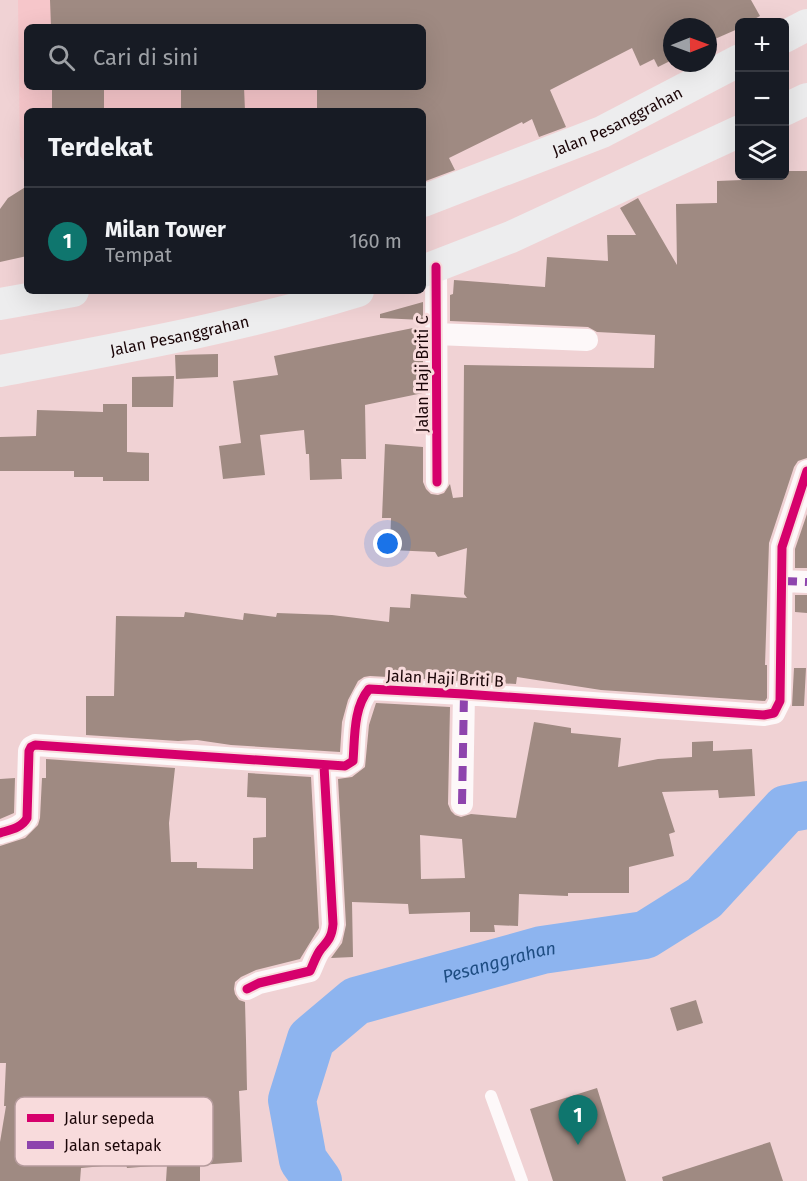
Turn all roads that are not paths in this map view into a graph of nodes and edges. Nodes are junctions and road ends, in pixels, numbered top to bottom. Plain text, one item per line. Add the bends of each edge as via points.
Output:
1 (807, 25) edge
2 (789, 34) edge
3 (735, 63) edge
4 (807, 99) edge
5 (789, 108) edge
6 (735, 133) edge
7 (426, 200) edge
8 (429, 269) edge
9 (56, 294) edge
10 (348, 294) edge
11 (0, 304) edge
12 (436, 334) junction
13 (587, 340) dead end
14 (0, 371) edge
15 (807, 471) edge
16 (437, 482) dead end
17 (803, 494) edge
18 (782, 581) junction
19 (807, 582) edge
20 (464, 694) junction
21 (324, 766) junction
22 (462, 804) dead end
23 (0, 833) edge
24 (247, 990) dead end
25 (491, 1096) dead end
26 (522, 1181) edge

1 - 2 main road
3 - 7 main road, Jalan Pesanggrahan via 602,132
4 - 5 main road
6 - 8 main road via 586,204
8 - 12 street, Jalan Haji Briti C
9 - 11 main road
10 - 14 main road, Jalan Pesanggrahan via 212,330
12 - 13 street
12 - 16 street, Jalan Haji Briti C
15 - 17 street, Jalan Haji Briti B
17 - 18 street, Jalan Haji Briti B via 783,548
18 - 19 street
18 - 20 street, Jalan Haji Briti B via 780,701 774,713
20 - 21 street, Jalan Haji Briti B via 369,689 359,710 353,761 345,766
20 - 22 street
21 - 23 street, Jalan Haji Briti B via 35,745 29,751 27,818
21 - 24 street via 332,936 310,971 259,983
25 - 26 lane

